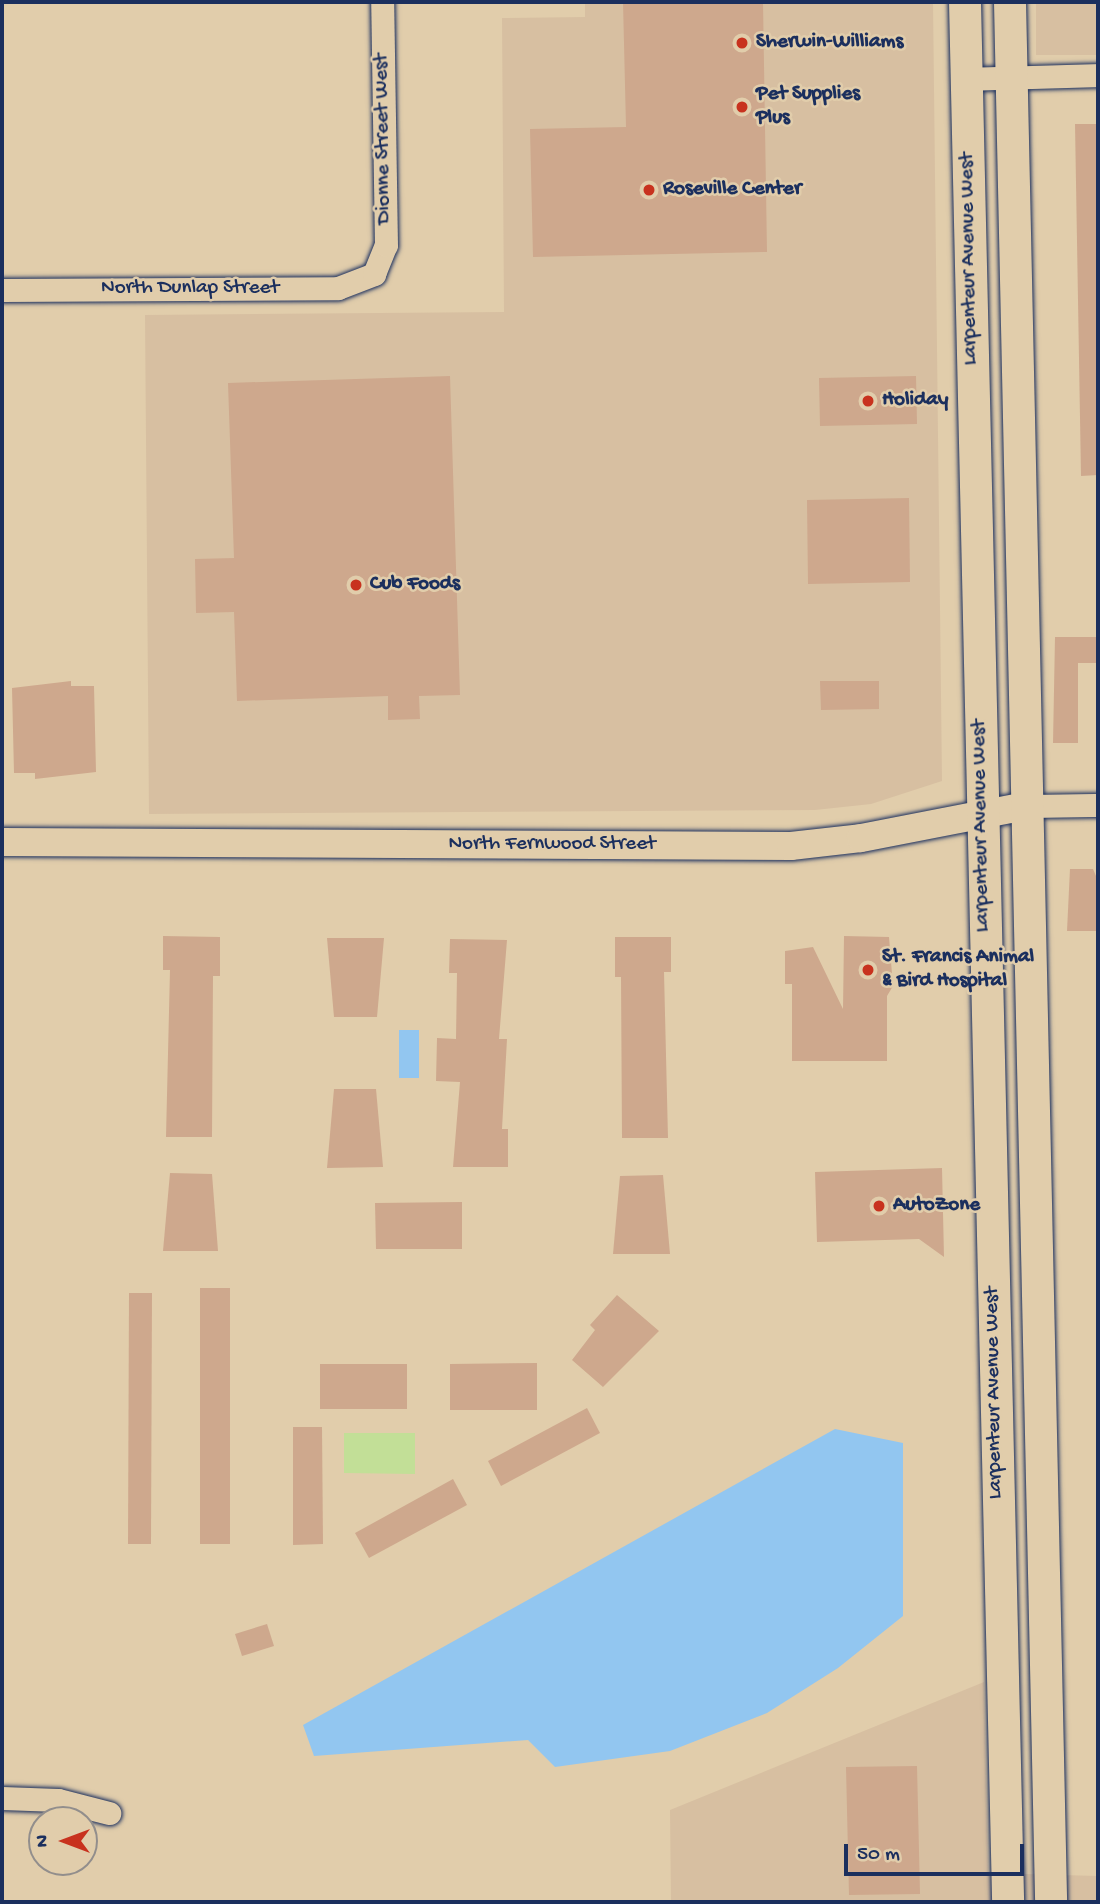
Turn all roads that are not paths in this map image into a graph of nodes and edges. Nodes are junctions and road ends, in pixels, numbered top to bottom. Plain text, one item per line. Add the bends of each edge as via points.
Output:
1 (382, 2) edge
2 (965, 2) edge
3 (1010, 2) edge
4 (1098, 75) edge
5 (1011, 78) junction
6 (966, 79) junction
7 (374, 274) joint
8 (2, 290) edge
9 (1098, 805) edge
10 (1024, 806) junction
11 (981, 813) junction
12 (2, 842) edge
13 (2, 1798) edge
14 (109, 1813) dead end
15 (1008, 1902) edge
16 (1051, 1902) edge

1 - 7 street, Dionne Street West via 386,245
2 - 6 main road, Larpenteur Avenue West
3 - 5 main road, Larpenteur Avenue West
4 - 5 street
5 - 6 street
5 - 10 main road, Larpenteur Avenue West
6 - 11 main road, Larpenteur Avenue West
7 - 8 street, North Dunlap Street via 338,288
9 - 10 street, North Fernwood Street
10 - 11 street, North Fernwood Street
10 - 16 main road, Larpenteur Avenue West
11 - 12 street, North Fernwood Street via 861,838 791,846
11 - 15 main road, Larpenteur Avenue West
13 - 14 street via 58,1800

